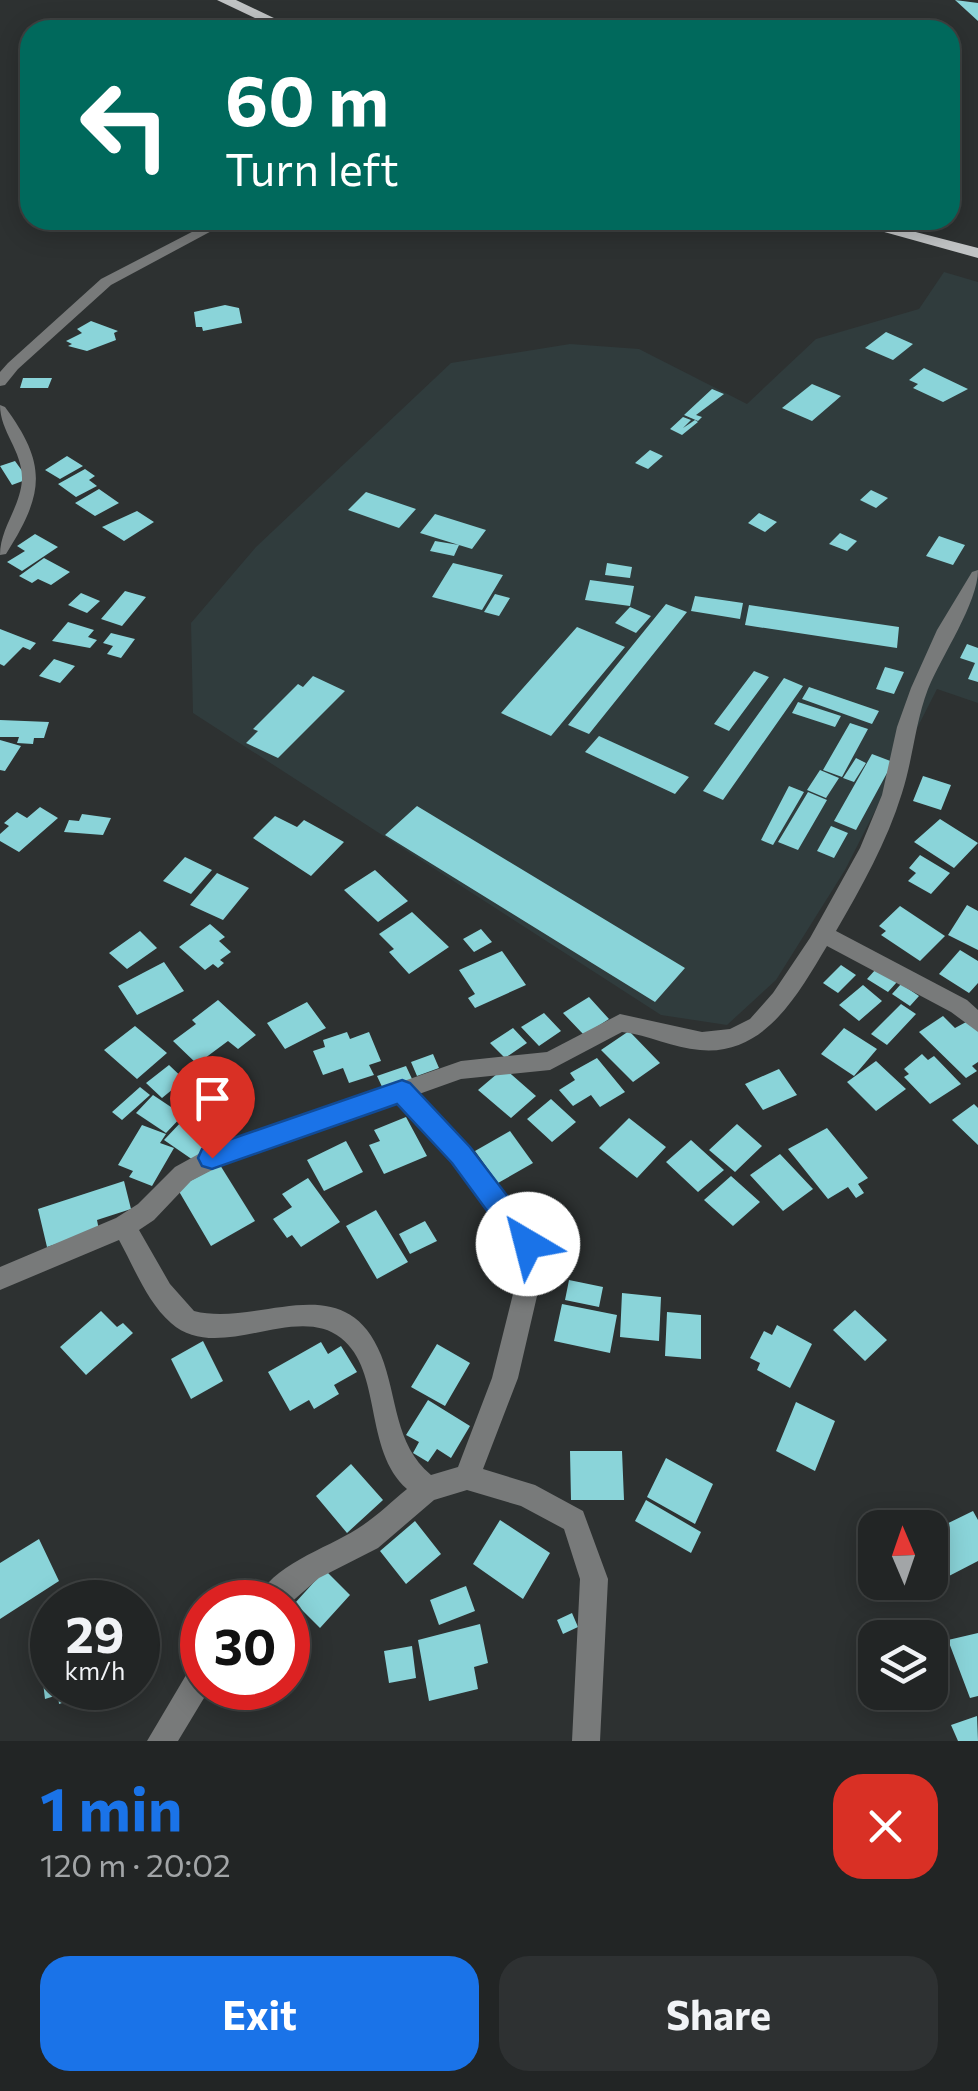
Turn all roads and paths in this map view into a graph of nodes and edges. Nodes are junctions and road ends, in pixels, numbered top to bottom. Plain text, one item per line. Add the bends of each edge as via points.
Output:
1 (224, 0) edge
2 (269, 20) edge
3 (207, 230) edge
4 (887, 230) edge
5 (978, 253) edge
6 (0, 382) edge
7 (0, 410) edge
8 (0, 550) edge
9 (978, 576) edge
10 (822, 934) junction
11 (978, 1023) edge
12 (402, 1091) junction
13 (124, 1226) junction
14 (0, 1279) edge
15 (466, 1477) junction
16 (427, 1489) junction
17 (295, 1580) edge
18 (180, 1710) edge
19 (161, 1741) edge
20 (586, 1741) edge

1 - 2 main road
3 - 6 street via 106,282
4 - 5 main road
7 - 8 street via 22,438 32,480
9 - 10 street via 927,673 906,728 892,796
10 - 11 street via 959,1006
10 - 12 street via 762,1022 732,1038 703,1043 620,1023 550,1061 477,1066
12 - 13 street via 212,1158 183,1174
12 - 15 street via 528,1244 532,1266 505,1378
13 - 14 street
13 - 16 street via 169,1302 188,1320 214,1326 320,1316 350,1328 372,1363 400,1463
15 - 16 street
15 - 20 street via 526,1494 574,1520 594,1579
16 - 17 street via 368,1538
18 - 19 street

